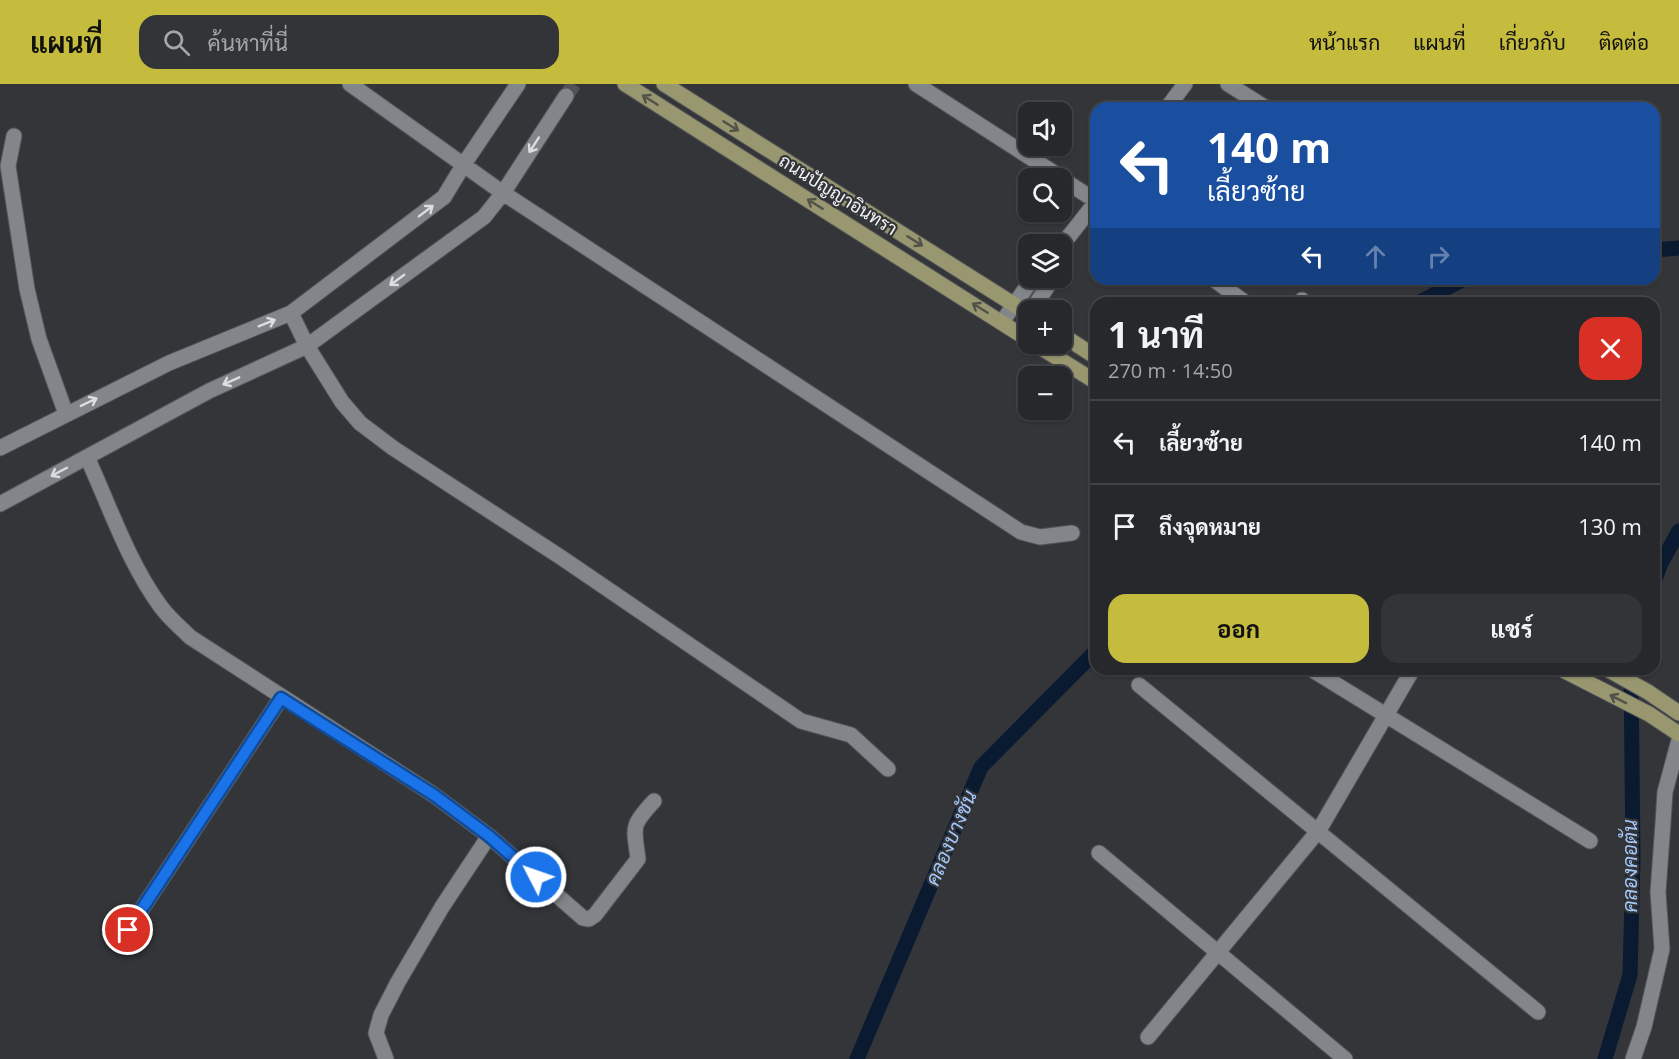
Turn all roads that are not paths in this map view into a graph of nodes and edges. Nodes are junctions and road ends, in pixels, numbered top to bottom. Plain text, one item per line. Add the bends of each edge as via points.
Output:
1 (350, 84) edge
2 (518, 84) edge
3 (625, 84) edge
4 (664, 84) edge
5 (916, 84) edge
6 (1185, 84) edge
7 (1228, 84) edge
8 (566, 96) tunnel mouth
9 (1172, 102) edge
10 (1256, 102) edge
11 (14, 136) dead end
12 (464, 164) junction
13 (1045, 168) edge
14 (1072, 185) edge
15 (503, 193) junction
16 (1090, 197) edge
17 (1090, 209) edge
18 (1070, 234) edge
19 (1221, 285) edge
20 (1026, 288) edge
21 (1238, 297) edge
22 (1016, 304) junction
23 (291, 313) junction
24 (1002, 322) junction
25 (1018, 333) edge
26 (1072, 341) edge
27 (307, 346) junction
28 (1090, 353) edge
29 (1051, 354) edge
30 (1090, 378) edge
31 (66, 414) junction
32 (0, 448) edge
33 (87, 457) junction
34 (0, 504) edge
35 (1072, 533) dead end
36 (1321, 675) edge
37 (1409, 675) edge
38 (1572, 675) edge
39 (1618, 675) edge
40 (1139, 685) dead end
41 (281, 698) junction
42 (1679, 713) edge
43 (1385, 714) junction
44 (1679, 734) edge
45 (1679, 740) edge
46 (888, 769) dead end
47 (1672, 793) edge
48 (654, 801) dead end
49 (1319, 830) junction
50 (489, 836) junction
51 (1590, 841) dead end
52 (1099, 853) dead end
53 (128, 930) dead end
54 (1218, 952) junction
55 (1538, 1012) dead end
56 (1148, 1037) dead end
57 (386, 1059) edge
58 (1345, 1059) edge
59 (1634, 1059) edge

1 - 12 street
2 - 12 street
24 -> 3 main road, ถนนปัญญาอินทรา
4 -> 22 main road, ถนนปัญญาอินทรา
5 - 13 street
6 - 9 street
7 - 10 street
8 -> 15 street
11 - 31 street via 8,166 27,289 39,339
12 - 15 street
23 -> 12 street via 444,197
14 - 16 street
15 -> 27 street via 484,217
15 - 35 street via 1021,532 1040,537
17 - 18 street
19 - 21 street
20 - 22 street
22 - 24 street
23 - 27 street
31 -> 23 street via 169,363
24 - 25 main road, ถนนปัญญาอินทรา
26 - 28 main road
27 -> 33 street via 209,391
27 - 46 street via 342,402 360,423 393,448 801,721 852,735
29 - 30 main road
31 - 32 street
33 -> 34 street
33 - 41 street via 127,550 162,608 190,638
36 - 43 street
37 - 43 street
44 -> 38 main road via 1649,714
39 - 42 main road
40 - 49 street
41 - 50 street via 434,795
41 - 53 street
43 - 49 street
43 - 51 street
45 - 47 street
47 - 59 street via 1658,892 1662,949
48 - 50 street via 634,830 638,859 589,919 583,918
49 - 54 street
49 - 55 street
50 - 57 street via 442,907 381,1015 376,1033
52 - 54 street
54 - 56 street
54 - 58 street

